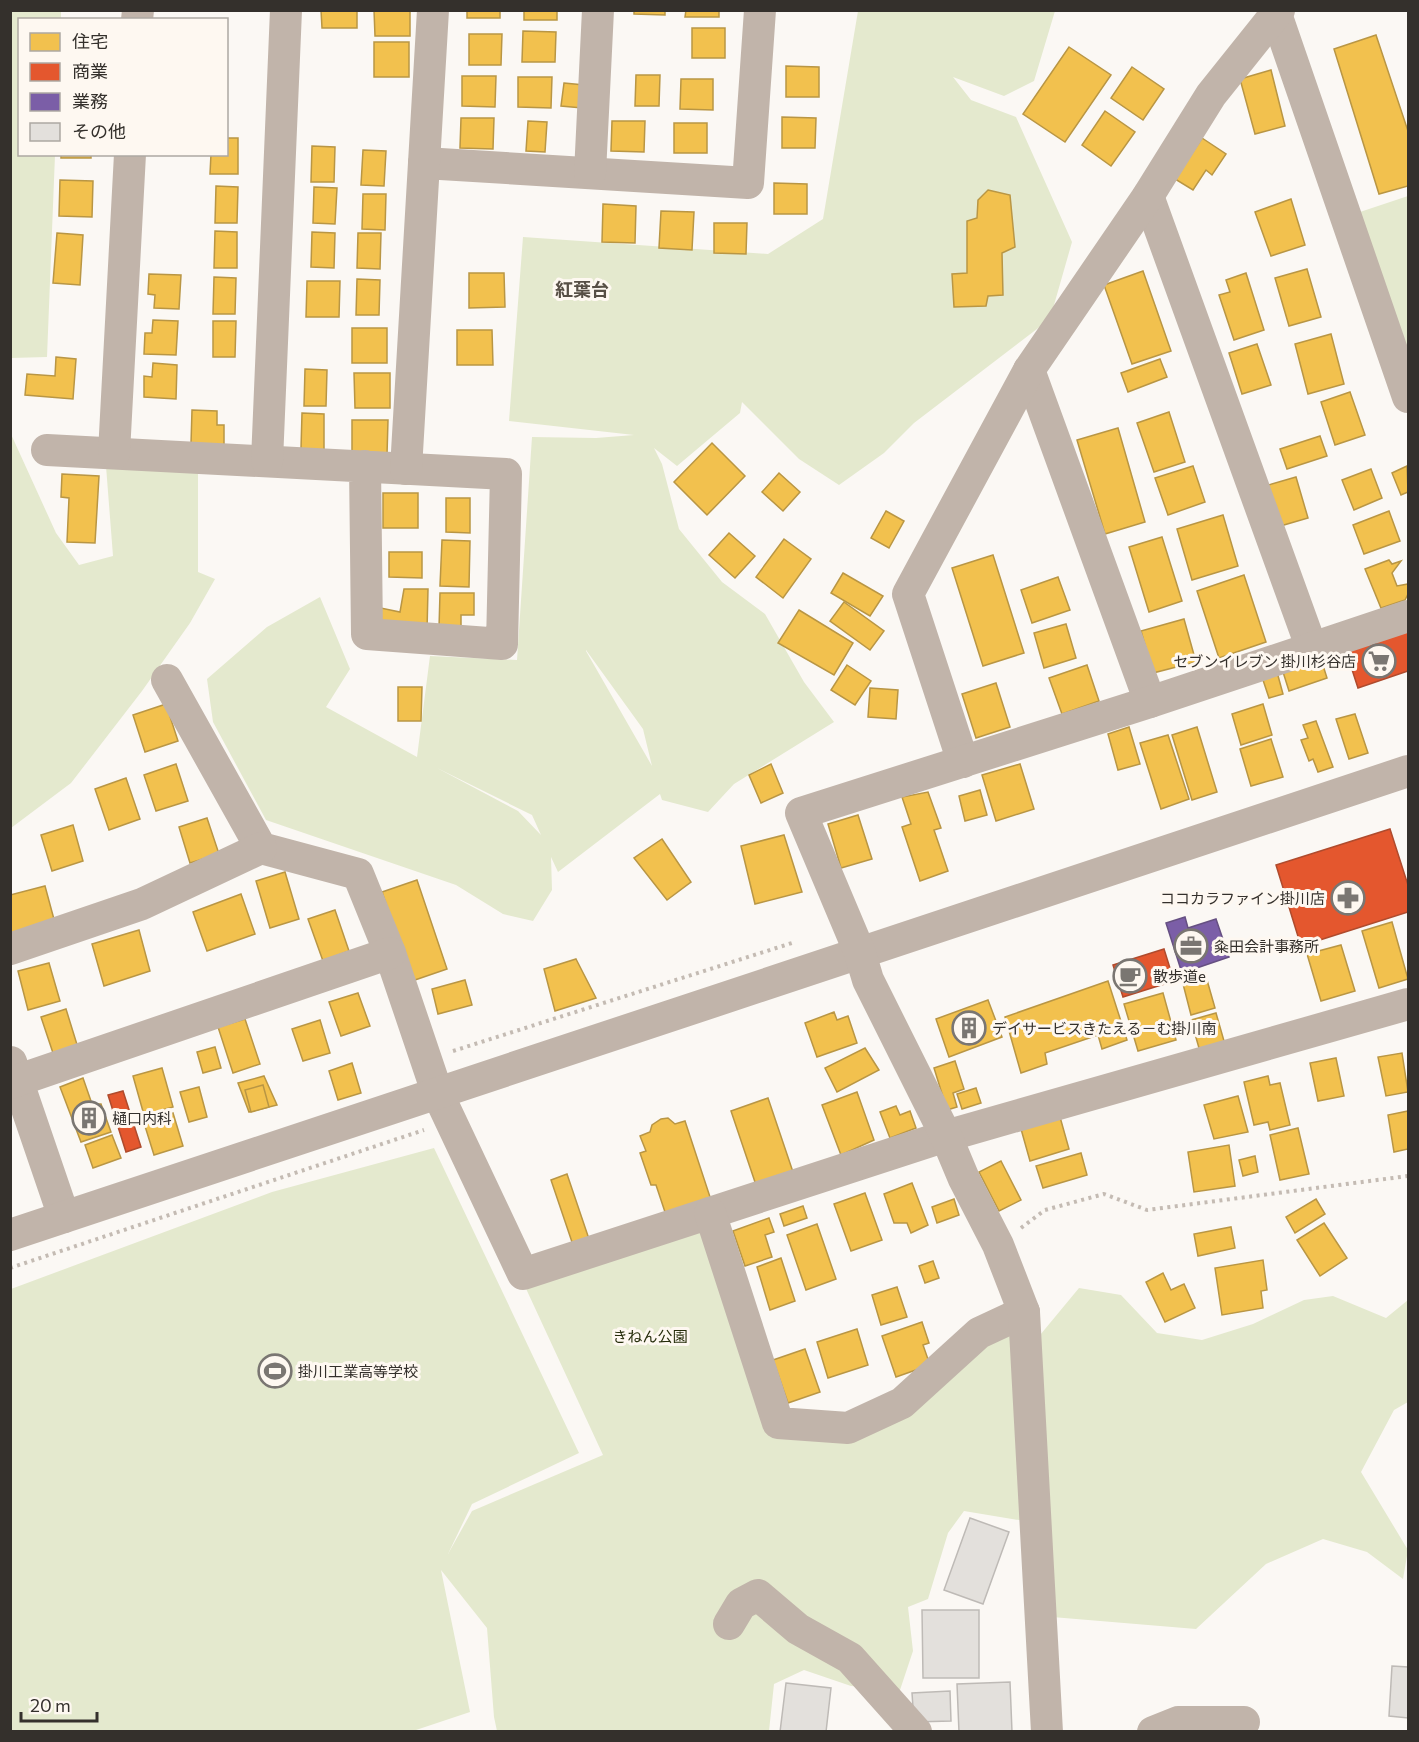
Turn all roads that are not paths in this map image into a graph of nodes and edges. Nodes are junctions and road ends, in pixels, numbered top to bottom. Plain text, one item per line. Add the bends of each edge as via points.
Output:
1 (286, 10) edge
2 (433, 10) edge
3 (598, 10) edge
4 (760, 10) edge
5 (1276, 12) edge
6 (130, 156) edge
7 (424, 164) junction
8 (590, 173) junction
9 (1148, 196) junction
10 (1029, 370) junction
11 (1408, 397) edge
12 (47, 450) dead end
13 (114, 453) junction
14 (267, 461) junction
15 (365, 466) junction
16 (406, 469) junction
17 (1408, 616) edge
18 (1312, 649) junction
19 (167, 680) dead end
20 (1150, 702) junction
21 (963, 762) junction
22 (1408, 771) edge
23 (261, 848) junction
24 (10, 949) edge
25 (390, 953) junction
26 (860, 953) junction
27 (1408, 1004) edge
28 (13, 1075) edge
29 (437, 1092) junction
30 (946, 1136) junction
31 (710, 1214) junction
32 (64, 1217) junction
33 (10, 1235) edge
34 (1024, 1312) junction
35 (729, 1624) dead end
36 (1244, 1722) dead end
37 (916, 1731) edge
38 (1047, 1731) edge
39 (1153, 1731) edge

1 - 14 street
2 - 7 street
3 - 8 street
4 - 8 street via 748,183
5 - 9 street via 1211,95
5 - 11 street
6 - 13 street
7 - 8 street
7 - 16 street
9 - 10 street
9 - 18 street
10 - 20 street
10 - 21 street via 908,594
12 - 13 street
13 - 14 street
14 - 15 street
15 - 16 street
15 - 16 street via 367,634 502,644 506,474
17 - 18 street
18 - 20 street
19 - 23 street
20 - 21 street
21 - 26 street via 801,813
22 - 26 street
23 - 24 street via 142,903
23 - 25 street via 358,873
25 - 28 street
25 - 29 street
26 - 29 street
26 - 30 street via 868,980
27 - 30 street
28 - 32 street
29 - 31 street via 523,1274
29 - 32 street
30 - 31 street
30 - 34 street via 998,1245
31 - 34 street via 778,1423 848,1428 902,1402 979,1333
32 - 33 street
34 - 38 street
35 - 37 street via 741,1604 758,1595 798,1629 850,1658
36 - 39 street via 1179,1722

